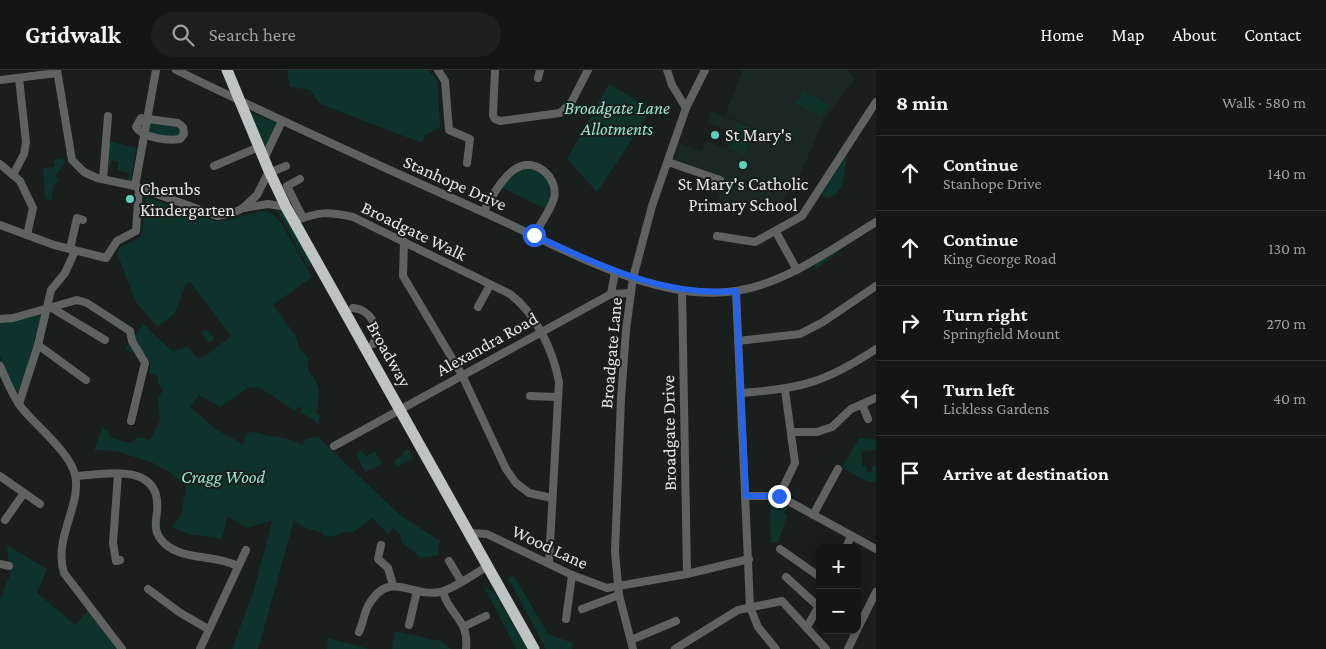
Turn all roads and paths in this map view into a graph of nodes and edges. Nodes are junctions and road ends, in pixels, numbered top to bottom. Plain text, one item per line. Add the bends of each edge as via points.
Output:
1 (156, 70) edge
2 (176, 70) edge
3 (228, 70) edge
4 (438, 70) edge
5 (495, 70) edge
6 (588, 70) edge
7 (667, 70) edge
8 (705, 70) edge
9 (57, 72) edge
10 (19, 78) junction
11 (0, 80) edge
12 (241, 102) junction
13 (876, 102) edge
14 (686, 108) junction
15 (108, 116) dead end
16 (148, 118) junction
17 (282, 120) junction
18 (144, 135) junction
19 (259, 147) junction
20 (264, 159) junction
21 (668, 162) junction
22 (467, 163) dead end
23 (0, 164) edge
24 (214, 166) dead end
25 (286, 166) dead end
26 (269, 172) junction
27 (13, 175) junction
28 (103, 179) junction
29 (300, 179) dead end
30 (720, 180) dead end
31 (137, 187) junction
32 (282, 188) junction
33 (286, 207) junction
34 (243, 208) junction
35 (483, 212) junction
36 (299, 219) junction
37 (83, 220) dead end
38 (876, 222) edge
39 (0, 225) edge
40 (776, 232) junction
41 (27, 235) junction
42 (534, 235) junction
43 (717, 236) dead end
44 (404, 242) junction
45 (73, 250) junction
46 (796, 270) junction
47 (615, 272) junction
48 (633, 278) junction
49 (490, 285) junction
50 (876, 286) edge
51 (682, 290) junction
52 (736, 291) junction
53 (631, 293) junction
54 (611, 294) junction
55 (478, 307) dead end
56 (49, 308) junction
57 (353, 308) dead end
58 (0, 319) edge
59 (540, 332) junction
60 (105, 340) dead end
61 (738, 341) junction
62 (373, 344) dead end
63 (38, 345) junction
64 (876, 349) edge
65 (0, 366) edge
66 (462, 375) junction
67 (86, 380) dead end
68 (785, 390) junction
69 (741, 393) junction
70 (530, 396) dead end
71 (558, 397) junction
72 (876, 398) edge
73 (19, 404) junction
74 (862, 404) junction
75 (400, 409) junction
76 (868, 419) dead end
77 (131, 421) dead end
78 (792, 432) junction
79 (334, 446) dead end
80 (838, 469) dead end
81 (118, 474) junction
82 (0, 476) edge
83 (76, 476) junction
84 (24, 493) junction
85 (746, 496) junction
86 (779, 496) junction
87 (552, 498) junction
88 (40, 504) dead end
89 (813, 515) junction
90 (5, 520) dead end
91 (470, 533) junction
92 (851, 536) junction
93 (848, 544) edge
94 (381, 545) dead end
95 (876, 549) edge
96 (246, 550) dead end
97 (780, 550) dead end
98 (748, 559) junction
99 (116, 561) dead end
100 (449, 561) dead end
101 (550, 562) junction
102 (0, 564) edge
103 (9, 566) dead end
104 (237, 566) junction
105 (488, 566) junction
106 (686, 574) junction
107 (816, 574) edge
108 (572, 575) junction
109 (786, 577) dead end
110 (461, 581) junction
111 (393, 585) junction
112 (148, 589) dead end
113 (417, 590) junction
114 (443, 592) junction
115 (619, 592) junction
116 (876, 592) edge
117 (816, 603) edge
118 (753, 606) junction
119 (582, 609) dead end
120 (816, 611) edge
121 (486, 616) dead end
122 (566, 618) dead end
123 (676, 621) dead end
124 (861, 622) edge
125 (409, 625) dead end
126 (465, 626) junction
127 (807, 627) junction
128 (363, 628) dead end
129 (208, 629) junction
130 (855, 634) edge
131 (631, 640) junction
132 (122, 649) edge
133 (200, 649) edge
134 (466, 649) edge
135 (534, 649) edge
136 (633, 649) edge
137 (675, 649) edge
138 (776, 649) edge
139 (826, 649) edge
140 (848, 649) edge

1 - 16 street
2 - 12 street, Stanhope Drive
3 - 12 highway, Broadway
4 - 22 street via 445,81 449,130 470,139
5 - 6 street via 493,115 500,122 560,113 572,103
7 - 14 street via 672,86
8 - 14 street, Broadgate Lane
9 - 10 street
9 - 28 street via 72,160 84,172
10 - 11 street
10 - 27 street via 26,142 24,154
12 - 17 street, Stanhope Drive
12 - 19 highway, Broadway
13 - 40 street via 807,211
14 - 21 street, Broadgate Lane
15 - 28 street
16 - 18 street
16 - 18 street via 178,123 184,134 174,140
17 - 20 street
17 - 35 street, Stanhope Drive
18 - 31 street
19 - 20 highway, Broadway
19 - 24 street
20 - 26 highway, Broadway
21 - 30 street
21 - 48 street, Broadgate Lane via 652,206
23 - 27 street
25 - 26 street
26 - 32 highway, Broadway
26 - 34 street via 257,195
27 - 41 street via 20,181 33,208
28 - 31 street
29 - 32 street
31 - 34 street via 217,216
31 - 45 street via 136,231 117,241 106,258
32 - 33 highway, Broadway
32 - 36 street
33 - 34 street via 268,204
33 - 36 highway, Broadway
35 - 42 street, Stanhope Drive
35 - 42 street via 510,172 523,165 537,166 548,175 555,192
36 - 44 street, Broadgate Walk via 333,212 353,216
36 - 75 highway, Broadway
37 - 45 street via 77,218
38 - 46 street, Stanhope Drive
39 - 41 street
40 - 43 street via 750,243
40 - 46 street
41 - 45 street
42 - 47 street, Stanhope Drive
44 - 49 street, Broadgate Walk
44 - 66 street via 403,276
45 - 56 street via 66,273 51,290
46 - 52 street, Stanhope Drive
47 - 48 street, Stanhope Drive
47 - 54 street
48 - 51 street, Stanhope Drive
48 - 53 street, Broadgate Lane
49 - 55 street
49 - 59 street, Broadgate Walk via 523,304
50 - 61 street via 800,334
51 - 52 street, Stanhope Drive
51 - 106 street, Broadgate Drive
52 - 61 street
53 - 54 street, Alexandra Road
53 - 115 street, Broadgate Lane via 621,399 615,552
54 - 59 street, Alexandra Road
56 - 58 street
56 - 60 street
56 - 63 street
56 - 77 street via 78,300 130,331 145,363
57 - 62 street via 368,314 375,326 376,341
59 - 66 street, Alexandra Road
59 - 71 street, Broadgate Walk via 555,363
61 - 69 street
63 - 67 street
63 - 73 street
64 - 68 street via 827,378
65 - 73 street
66 - 75 street, Alexandra Road
66 - 87 street via 506,469 516,483 529,493
68 - 69 street
68 - 78 street
69 - 85 street
70 - 71 street
71 - 87 street, Broadgate Walk
72 - 74 street
73 - 83 street via 64,456
74 - 76 street
74 - 78 street via 851,409 832,427 817,432
75 - 79 street, Alexandra Road
75 - 91 highway, Broadway
78 - 86 street via 795,463
80 - 89 street
81 - 83 street
81 - 99 street via 113,543
81 - 104 street via 143,478 156,491 155,527 158,537 166,545 203,559
82 - 84 street
83 - 132 street via 60,560 64,573
84 - 88 street
84 - 90 street
85 - 86 street
85 - 98 street
86 - 89 street
87 - 101 street, Broadgate Walk
89 - 92 street
91 - 101 street, Wood Lane via 487,534
91 - 105 highway, Broadway
92 - 93 street
92 - 95 street
94 - 111 street via 378,558 388,568
96 - 104 street
97 - 107 street
98 - 106 street
98 - 118 street
100 - 110 street
101 - 108 street, Wood Lane
102 - 103 street
104 - 129 street
105 - 110 street
105 - 135 highway, Broadway
106 - 115 street
108 - 115 street, Wood Lane
108 - 122 street
109 - 117 street
110 - 114 street
111 - 113 street
111 - 128 street via 376,594
112 - 129 street
113 - 114 street
113 - 125 street
114 - 126 street via 447,603
115 - 119 street
115 - 131 street, Broadgate Lane
116 - 124 street
118 - 127 street via 782,601
118 - 137 street via 738,610
118 - 138 street via 758,627
120 - 127 street
121 - 126 street
123 - 131 street
126 - 134 street
127 - 139 street
129 - 133 street
130 - 140 street
131 - 136 street, Broadgate Lane

